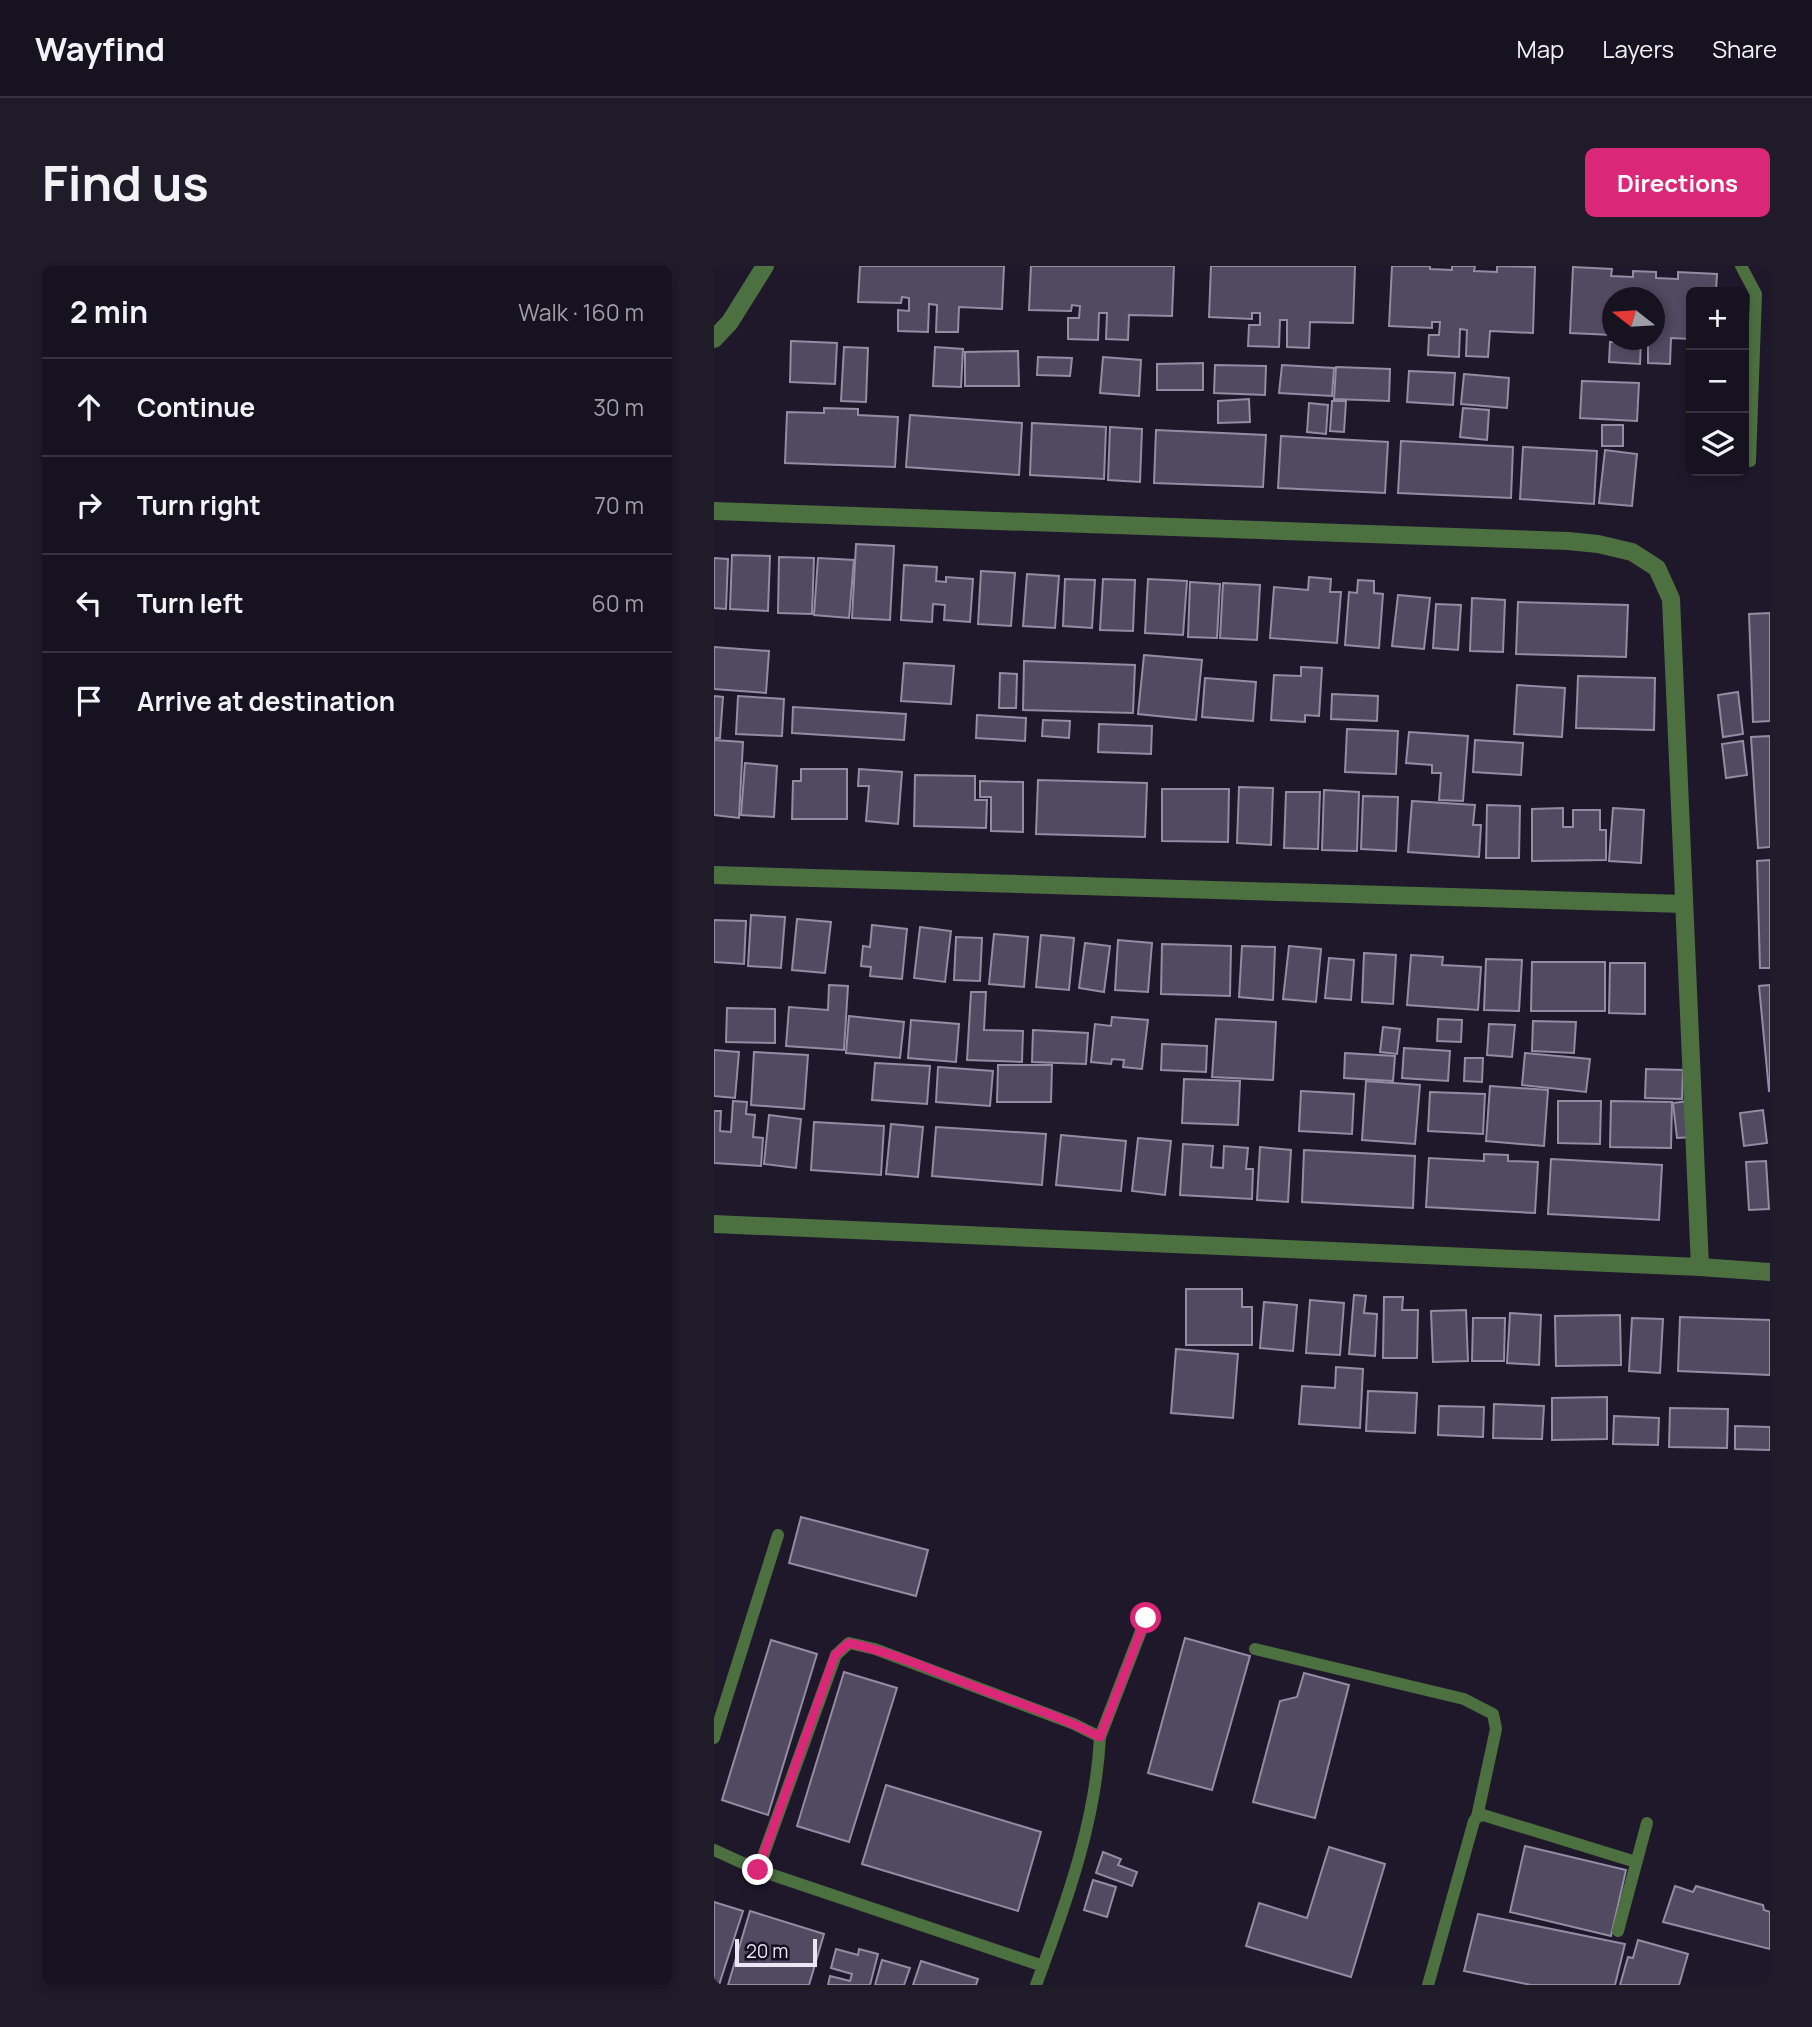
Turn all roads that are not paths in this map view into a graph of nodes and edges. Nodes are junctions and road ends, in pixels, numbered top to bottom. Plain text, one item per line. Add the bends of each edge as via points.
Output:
1 (765, 266) edge
2 (1741, 266) edge
3 (714, 339) edge
4 (1751, 461) dead end
5 (714, 511) edge
6 (714, 875) edge
7 (1684, 904) junction
8 (714, 1224) edge
9 (1700, 1267) junction
10 (1770, 1272) edge
11 (778, 1535) dead end
12 (1146, 1618) dead end
13 (1255, 1648) dead end
14 (1100, 1737) junction
15 (714, 1738) edge
16 (1478, 1816) junction
17 (1647, 1822) dead end
18 (714, 1850) edge
19 (1636, 1862) junction
20 (758, 1870) junction
21 (1618, 1931) dead end
22 (1043, 1966) junction
23 (1036, 1985) edge
24 (1428, 1985) edge

1 - 3 street
2 - 4 lane via 1756,294
5 - 7 street via 1568,541 1632,552 1657,568 1671,599
6 - 7 street
7 - 9 street
8 - 9 street
9 - 10 street
11 - 15 lane
12 - 14 lane
13 - 16 lane via 1464,1699 1493,1714 1496,1729
14 - 20 lane via 966,1683 849,1643 835,1655
14 - 22 lane via 1081,1853
16 - 19 lane
16 - 24 lane
17 - 19 lane
18 - 20 lane
19 - 21 lane
20 - 22 lane
22 - 23 lane

